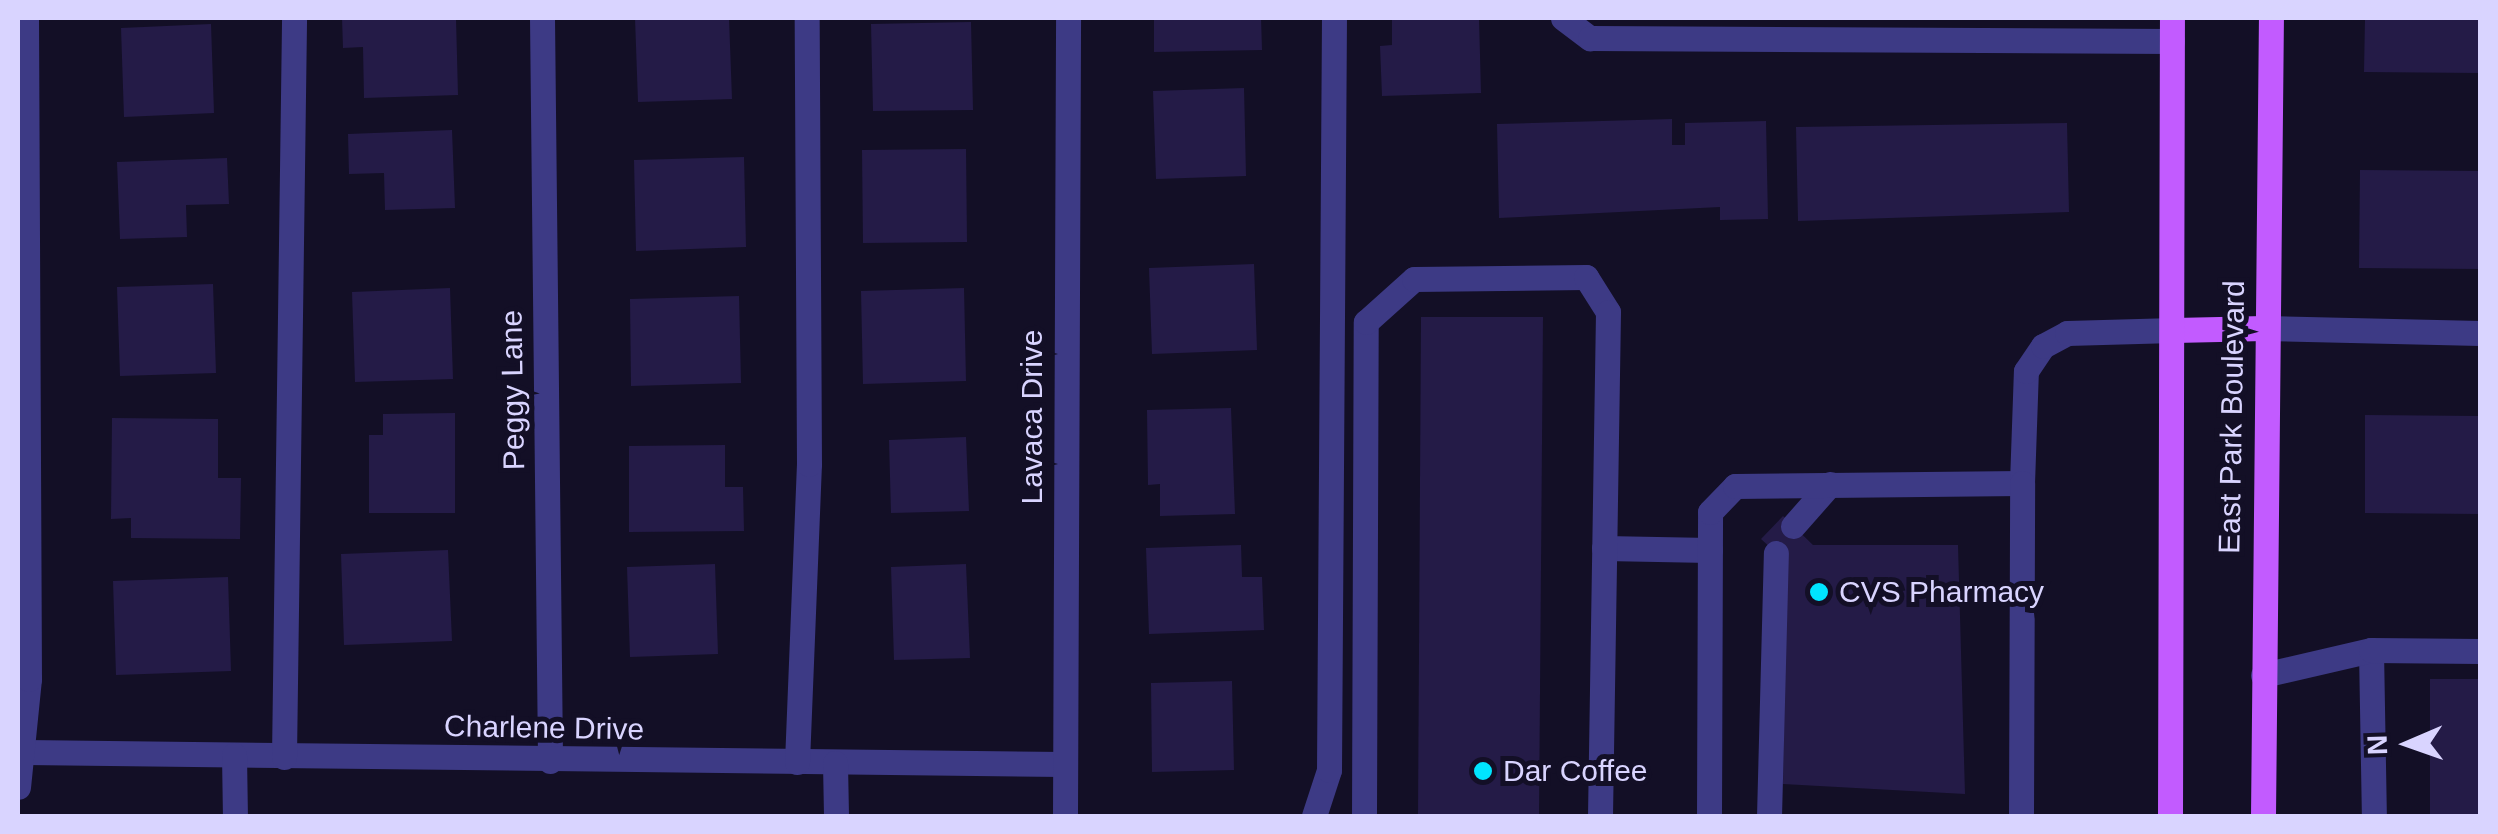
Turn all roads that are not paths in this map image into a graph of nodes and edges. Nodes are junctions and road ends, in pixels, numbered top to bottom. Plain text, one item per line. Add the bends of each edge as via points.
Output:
1 (26, 18) edge
2 (294, 18) edge
3 (542, 18) edge
4 (807, 18) edge
5 (1068, 18) edge
6 (1334, 18) edge
7 (2270, 18) edge
8 (1564, 22) edge
9 (2172, 29) edge
10 (2264, 328) junction
11 (2174, 330) junction
12 (2480, 333) edge
13 (2022, 483) junction
14 (1830, 484) junction
15 (1793, 526) dead end
16 (1604, 548) junction
17 (1710, 550) junction
18 (1776, 553) dead end
19 (2372, 650) junction
20 (2480, 651) edge
21 (2263, 675) junction
22 (25, 752) junction
23 (234, 755) junction
24 (284, 757) junction
25 (550, 762) junction
26 (798, 762) junction
27 (835, 763) junction
28 (1063, 764) junction
29 (18, 787) edge
30 (235, 816) edge
31 (836, 816) edge
32 (1064, 816) edge
33 (1314, 816) edge
34 (1364, 816) edge
35 (1600, 816) edge
36 (1709, 816) edge
37 (1769, 816) edge
38 (2021, 816) edge
39 (2170, 816) edge
40 (2263, 816) edge
41 (2374, 816) edge

1 - 22 street
2 - 24 street
3 - 25 street, Peggy Lane
4 - 26 street via 809,464
5 - 28 street, Lavaca Drive
6 - 33 street via 1329,770
7 - 10 main road, East Park Boulevard
8 - 9 street via 1590,38
9 - 11 main road, East Park Boulevard
10 - 11 main road
10 - 12 street
10 - 21 main road, East Park Boulevard
11 - 13 street via 2066,333 2043,346 2026,371
11 - 39 main road, East Park Boulevard
13 - 14 street
13 - 38 street
14 - 15 street
14 - 17 street via 1735,486 1710,512
16 - 17 street
16 - 34 street via 1608,312 1586,277 1414,279 1392,292 1366,322
16 - 35 street
17 - 36 street
18 - 37 street
19 - 20 street
19 - 21 street
19 - 41 street
21 - 40 main road, East Park Boulevard
22 - 23 street, Charlene Drive
22 - 29 street
23 - 24 street, Charlene Drive
23 - 30 street
24 - 25 street, Charlene Drive
25 - 26 street, Charlene Drive
26 - 27 street, Charlene Drive
27 - 28 street, Charlene Drive
27 - 31 street
28 - 32 street, Lavaca Drive

